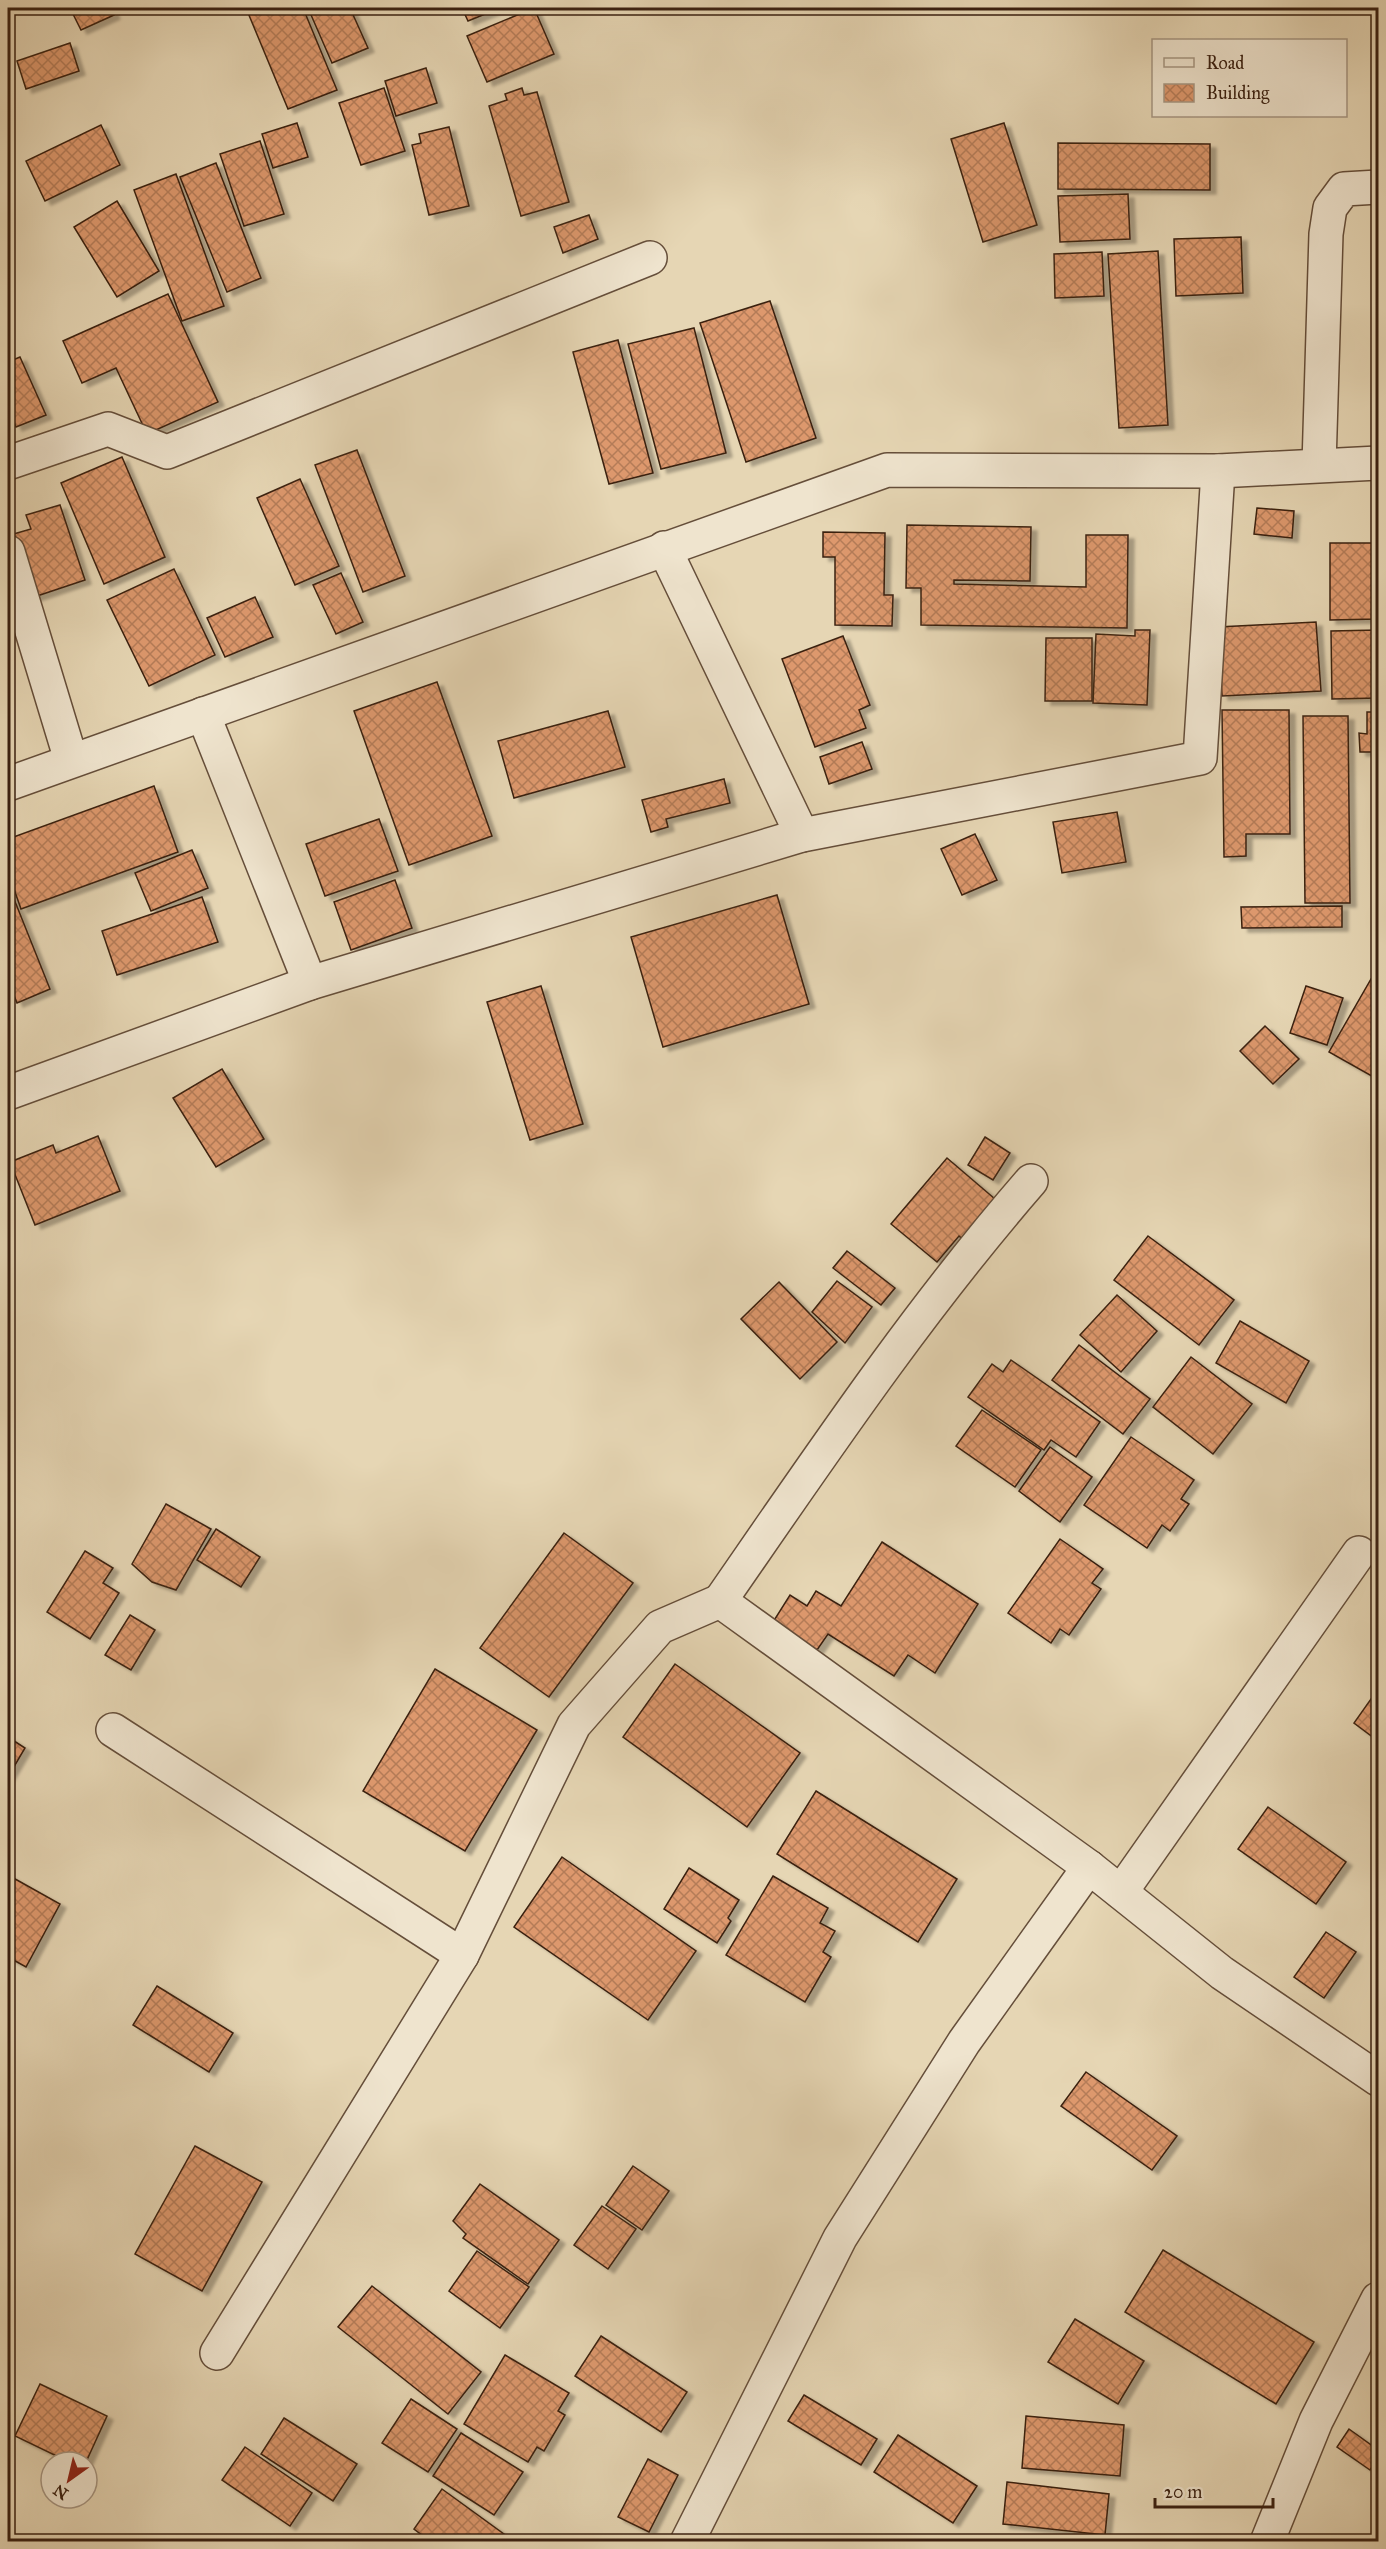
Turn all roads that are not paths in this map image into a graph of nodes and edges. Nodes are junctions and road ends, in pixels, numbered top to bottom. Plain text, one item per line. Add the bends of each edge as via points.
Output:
1 (1378, 187) edge
2 (650, 258) dead end
3 (8, 463) edge
4 (1378, 463) edge
5 (1319, 465) junction
6 (1218, 471) junction
7 (664, 548) junction
8 (8, 552) edge
9 (203, 714) junction
10 (71, 760) junction
11 (8, 784) edge
12 (802, 835) junction
13 (310, 982) junction
14 (8, 1093) edge
15 (1031, 1181) dead end
16 (1359, 1553) dead end
17 (720, 1601) junction
18 (113, 1730) dead end
19 (1089, 1867) junction
20 (1121, 1892) junction
21 (462, 1955) junction
22 (1378, 2079) edge
23 (1378, 2299) edge
24 (217, 2353) dead end
25 (687, 2541) edge
26 (1267, 2541) edge

1 - 5 street via 1344,189 1330,208
2 - 3 street via 167,452 108,429
4 - 5 street
5 - 6 street
6 - 7 street via 887,470
6 - 12 street via 1200,758
7 - 9 street
7 - 12 street
8 - 10 street
9 - 10 street
9 - 13 street
10 - 11 street
12 - 13 street
13 - 14 street
15 - 17 street via 982,1237 839,1428
16 - 20 street
17 - 19 street
17 - 21 street via 660,1627 574,1725
18 - 21 street
19 - 20 street
19 - 25 street via 964,2042 840,2238
20 - 22 street via 1222,1973
21 - 24 street
23 - 26 street via 1316,2421

